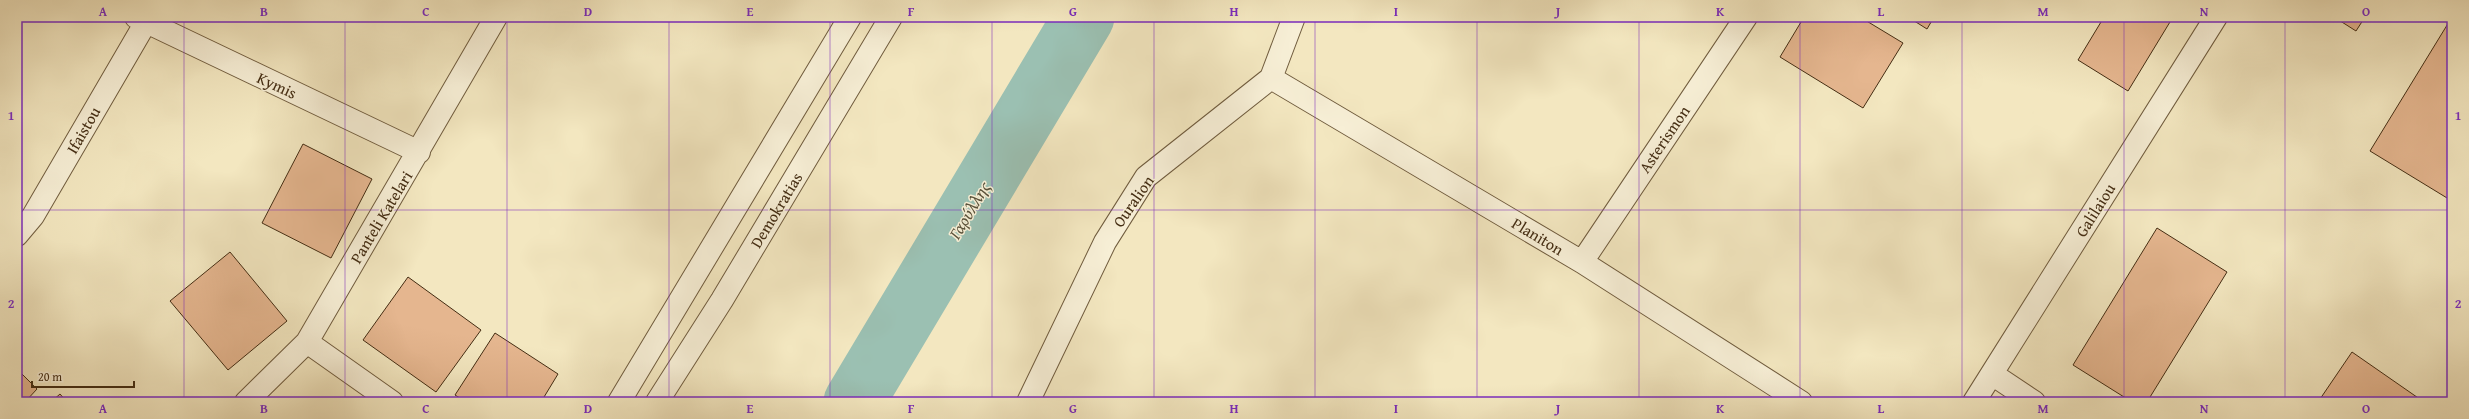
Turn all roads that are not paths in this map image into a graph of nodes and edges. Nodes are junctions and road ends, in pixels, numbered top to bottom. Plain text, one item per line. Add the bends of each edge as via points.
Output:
1 (496, 17) edge
2 (850, 17) edge
3 (891, 17) edge
4 (1294, 17) edge
5 (1746, 17) edge
6 (2216, 17) edge
7 (141, 20) edge
8 (1271, 78) junction
9 (419, 152) junction
10 (17, 235) edge
11 (1582, 262) junction
12 (307, 342) junction
13 (1992, 374) junction
14 (246, 402) edge
15 (392, 402) edge
16 (618, 402) edge
17 (657, 402) edge
18 (1028, 402) edge
19 (1801, 402) edge
20 (1974, 402) edge
21 (2034, 402) edge

1 - 9 street, Panteli Katelari
2 - 16 street
3 - 17 street, Demokratias via 726,293
4 - 8 street
5 - 11 street, Asterismon
6 - 13 street, Galilaiou
7 - 9 street, Kymis
7 - 10 street, Ifaistou via 33,216
8 - 11 street, Planiton
8 - 18 street, Ouralion via 1146,177 1105,242
9 - 12 street, Panteli Katelari
11 - 19 street, Planiton
12 - 14 street, Panteli Katelari
12 - 15 street
13 - 20 street, Galilaiou
13 - 21 street

